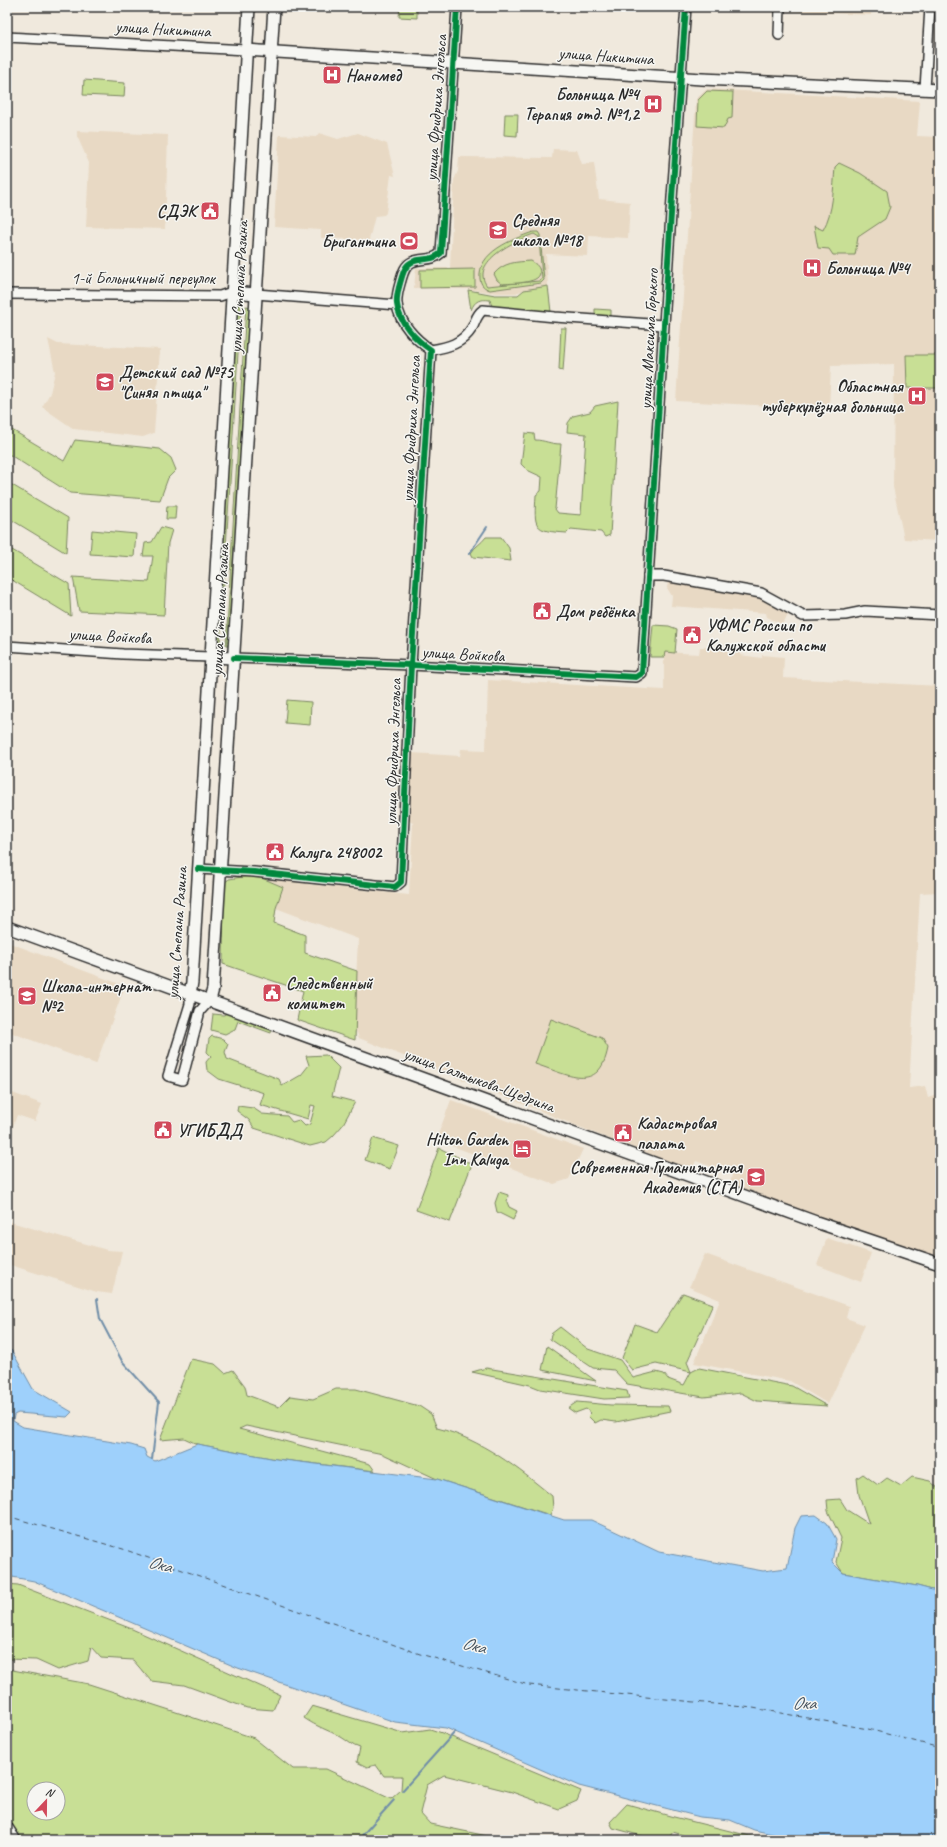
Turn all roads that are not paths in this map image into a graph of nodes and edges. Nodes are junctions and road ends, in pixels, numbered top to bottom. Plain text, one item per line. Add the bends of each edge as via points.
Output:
1 (249, 7) edge
2 (274, 7) edge
3 (457, 7) edge
4 (686, 7) edge
5 (780, 7) edge
6 (930, 7) edge
7 (779, 34) dead end
8 (7, 38) edge
9 (246, 50) junction
10 (271, 52) junction
11 (453, 64) junction
12 (681, 77) junction
13 (925, 89) junction
14 (940, 90) edge
15 (232, 292) junction
16 (7, 294) edge
17 (256, 294) junction
18 (397, 305) junction
19 (663, 325) junction
20 (431, 350) junction
21 (648, 576) junction
22 (940, 615) edge
23 (7, 646) edge
24 (211, 657) junction
25 (234, 658) junction
26 (411, 665) junction
27 (642, 674) joint
28 (198, 869) junction
29 (221, 870) junction
30 (7, 927) edge
31 (190, 994) junction
32 (210, 1000) junction
33 (940, 1264) edge
34 (7, 1826) edge
35 (16, 1840) edge

1 - 9 main road, улица Степана Разина
2 - 10 main road, улица Степана Разина
3 - 11 street, улица Фридриха Энгельса
4 - 12 street, улица Максима Горького
5 - 7 street
6 - 13 street
8 - 9 street, улица Никитина
9 - 10 main road, улица Никитина
9 - 15 main road, улица Степана Разина
10 - 11 main road, улица Никитина
10 - 17 main road, улица Степана Разина
11 - 12 main road, улица Никитина
11 - 18 street, улица Фридриха Энгельса via 441,253 436,258 412,262 405,268
12 - 13 main road, улица Никитина
12 - 19 street, улица Максима Горького
13 - 14 main road, улица Никитина
15 - 16 street, 1-й Больничный переулок via 220,296
15 - 17 main road, 1-й Больничный переулок
15 - 24 main road, улица Степана Разина
17 - 18 street, 1-й Больничный переулок
17 - 25 main road, улица Степана Разина
18 - 20 street, улица Фридриха Энгельса via 405,324 416,339
19 - 20 street via 483,310 477,315 465,339 450,346
19 - 21 street, улица Максима Горького
20 - 26 street, улица Фридриха Энгельса
21 - 22 street via 664,576 761,593 803,616 845,615 865,611
21 - 27 street, улица Максима Горького
23 - 24 street, улица Войкова
24 - 25 main road
24 - 28 main road, улица Степана Разина
25 - 26 street, улица Войкова
25 - 29 main road, улица Степана Разина
26 - 27 street, улица Войкова via 636,678
26 - 29 street, улица Фридриха Энгельса via 401,882 395,887
28 - 29 street
28 - 31 main road, улица Степана Разина
29 - 32 main road, улица Степана Разина via 213,989
30 - 31 main road, улица Салтыкова-Щедрина
31 - 32 main road, улица Салтыкова-Щедрина
31 - 32 street, улица Степана Разина via 190,1004 168,1076 182,1080 200,1011
32 - 33 main road, улица Салтыкова-Щедрина via 816,1222
34 - 35 street

